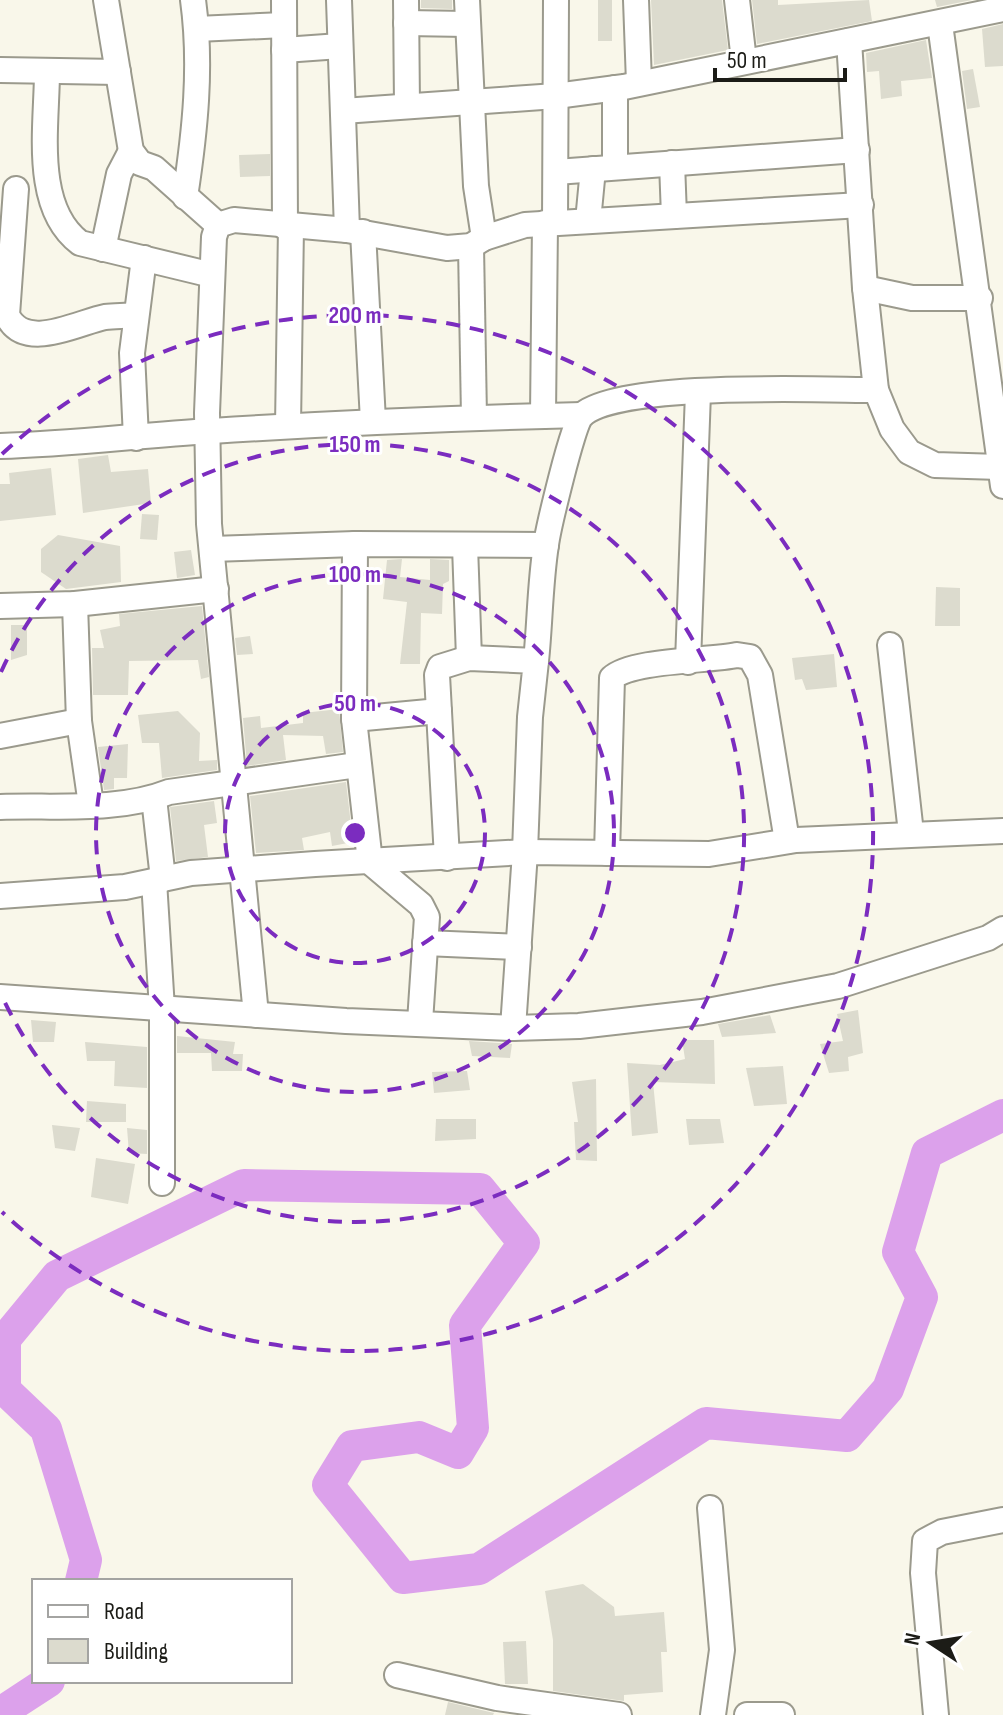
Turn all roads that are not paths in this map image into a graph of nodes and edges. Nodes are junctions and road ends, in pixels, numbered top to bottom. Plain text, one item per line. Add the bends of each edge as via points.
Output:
1 (106, 0) edge
2 (193, 0) edge
3 (284, 0) edge
4 (339, 0) edge
5 (556, 0) edge
6 (636, 0) edge
7 (737, 0) edge
8 (1003, 9) edge
9 (406, 11) edge
10 (467, 12) edge
11 (940, 24) junction
12 (197, 29) junction
13 (284, 37) junction
14 (849, 41) junction
15 (340, 46) junction
16 (744, 61) junction
17 (0, 70) edge
18 (47, 71) junction
19 (118, 72) junction
20 (639, 83) junction
21 (615, 88) junction
22 (556, 96) junction
23 (472, 99) junction
24 (407, 105) junction
25 (343, 111) junction
26 (857, 150) junction
27 (131, 151) junction
28 (672, 163) junction
29 (604, 168) junction
30 (556, 172) junction
31 (8, 189) edge
32 (47, 189) junction
33 (185, 197) junction
34 (861, 205) junction
35 (674, 216) junction
36 (588, 221) junction
37 (550, 223) junction
38 (218, 225) junction
39 (288, 227) junction
40 (355, 231) junction
41 (477, 242) junction
42 (103, 249) junction
43 (144, 258) junction
44 (212, 275) junction
45 (865, 288) junction
46 (980, 298) junction
47 (136, 315) junction
48 (876, 390) junction
49 (698, 393) junction
50 (582, 415) junction
51 (543, 416) junction
52 (998, 416) edge
53 (474, 417) junction
54 (373, 421) junction
55 (288, 426) junction
56 (207, 431) junction
57 (136, 438) junction
58 (0, 446) edge
59 (1001, 477) edge
60 (355, 544) junction
61 (546, 545) junction
62 (465, 546) junction
63 (212, 549) junction
64 (216, 589) junction
65 (75, 604) junction
66 (0, 606) edge
67 (890, 645) dead end
68 (469, 658) junction
69 (536, 661) junction
70 (688, 662) junction
71 (439, 711) junction
72 (354, 719) junction
73 (79, 721) junction
74 (0, 736) edge
75 (357, 765) junction
76 (234, 786) junction
77 (154, 798) junction
78 (91, 805) junction
79 (0, 807) edge
80 (1003, 831) edge
81 (911, 833) junction
82 (787, 841) junction
83 (525, 852) junction
84 (607, 853) junction
85 (447, 858) junction
86 (370, 862) junction
87 (241, 869) junction
88 (158, 880) junction
89 (0, 896) edge
90 (1003, 929) edge
91 (425, 943) junction
92 (519, 947) junction
93 (0, 997) edge
94 (162, 1009) junction
95 (256, 1015) junction
96 (420, 1022) junction
97 (513, 1028) junction
98 (162, 1183) dead end
99 (710, 1508) dead end
100 (1003, 1520) edge
101 (397, 1675) dead end
102 (494, 1706) edge
103 (619, 1715) edge
104 (713, 1715) edge
105 (747, 1715) edge
106 (782, 1715) edge
107 (936, 1715) edge

1 - 19 street
2 - 12 street
3 - 13 street
4 - 15 street
5 - 22 street
6 - 20 street
7 - 16 street
8 - 11 street
9 - 10 street
9 - 24 street
10 - 23 street
11 - 14 street
11 - 46 street
12 - 13 street
12 - 33 street via 196,121
13 - 15 street
13 - 39 street
14 - 16 street
14 - 26 street
15 - 25 street
16 - 20 street
17 - 18 street
18 - 19 street
18 - 32 street
19 - 27 street
20 - 21 street
21 - 22 street
21 - 29 street
22 - 23 street
22 - 30 street
23 - 24 street
23 - 41 street
24 - 25 street
25 - 40 street
26 - 28 street
26 - 34 street
27 - 33 street
27 - 42 street via 119,174
28 - 29 street
28 - 35 street
29 - 30 street
29 - 36 street
30 - 37 street
31 - 32 street
31 - 47 street via 10,323 55,335 102,318
32 - 42 street via 71,236
33 - 38 street
34 - 35 street
34 - 45 street
35 - 36 street
36 - 37 street
37 - 41 street via 525,225
37 - 51 street
38 - 39 street via 234,220
38 - 44 street
39 - 40 street
39 - 55 street
40 - 41 street via 447,248
40 - 54 street
41 - 53 street
42 - 43 street
43 - 44 street
43 - 47 street
44 - 56 street
45 - 46 street via 912,298
45 - 48 street
46 - 52 street
47 - 57 street
48 - 49 street
48 - 59 street via 892,429 909,452 935,465
49 - 50 street via 607,402
49 - 70 street
50 - 51 street
50 - 61 street via 571,437
51 - 53 street
52 - 59 street
53 - 54 street
54 - 55 street
55 - 56 street
56 - 57 street
56 - 63 street
57 - 58 street
60 - 62 street
60 - 63 street
60 - 72 street
61 - 62 street
61 - 69 street
62 - 68 street
63 - 64 street
64 - 65 street
64 - 76 street
65 - 66 street
65 - 73 street
67 - 81 street
68 - 69 street
68 - 71 street via 440,667
69 - 83 street
70 - 82 street via 746,655 760,675
70 - 84 street via 618,672 609,683
71 - 72 street
71 - 85 street
72 - 75 street
73 - 74 street
73 - 78 street
75 - 76 street
75 - 86 street
76 - 77 street
76 - 87 street
77 - 78 street
77 - 88 street
78 - 79 street
80 - 81 street
81 - 82 street
82 - 84 street via 709,854
83 - 84 street
83 - 85 street
83 - 92 street
85 - 86 street
86 - 87 street
86 - 91 street via 425,911
87 - 88 street
87 - 95 street
88 - 89 street
88 - 94 street
90 - 97 street via 838,986 702,1012
91 - 92 street
91 - 96 street
92 - 97 street
93 - 94 street
94 - 95 street
94 - 98 street
95 - 96 street
96 - 97 street
99 - 104 street via 722,1650
100 - 107 street via 942,1532 925,1541 923,1573
101 - 102 street
102 - 103 street
105 - 106 street

